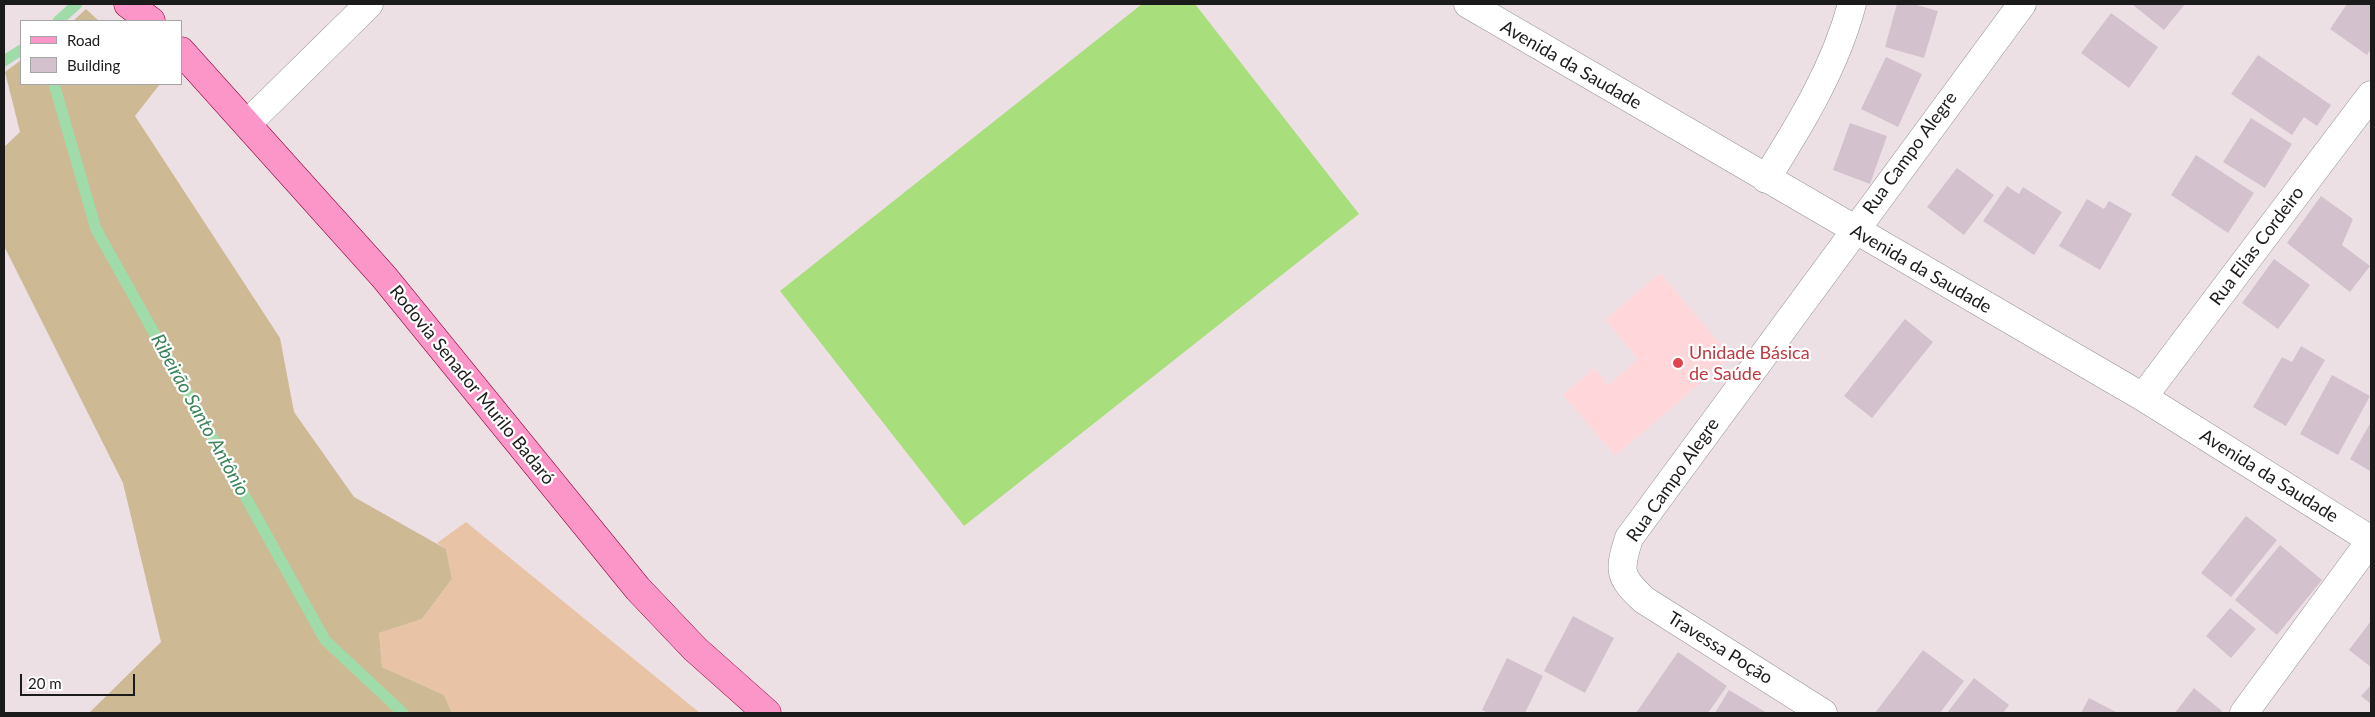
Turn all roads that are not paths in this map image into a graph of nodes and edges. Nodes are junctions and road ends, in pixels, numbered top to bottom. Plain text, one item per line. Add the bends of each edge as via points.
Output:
1 (128, 4) edge
2 (369, 4) edge
3 (1468, 4) edge
4 (1852, 4) edge
5 (2022, 4) edge
6 (150, 20) edge
7 (182, 52) edge
8 (2371, 95) edge
9 (248, 123) junction
10 (1766, 179) junction
11 (1854, 230) junction
12 (2143, 397) junction
13 (2371, 540) edge
14 (1622, 576) joint
15 (767, 713) edge
16 (1822, 713) edge
17 (2244, 713) edge

1 - 6 main road
2 - 9 street
3 - 10 street, Avenida da Saudade
4 - 10 street via 1833,62 1804,118
5 - 11 street, Rua Campo Alegre
7 - 9 main road, Rodovia Senador Murilo Badaró
8 - 12 street, Rua Elias Cordeiro
9 - 15 main road, Rodovia Senador Murilo Badaró via 384,277 638,589 695,649
10 - 11 street, Avenida da Saudade
11 - 12 street, Avenida da Saudade
11 - 14 street, Rua Campo Alegre via 1629,538
12 - 13 street, Avenida da Saudade
13 - 17 street
14 - 16 street, Travessa Poção via 1644,600

